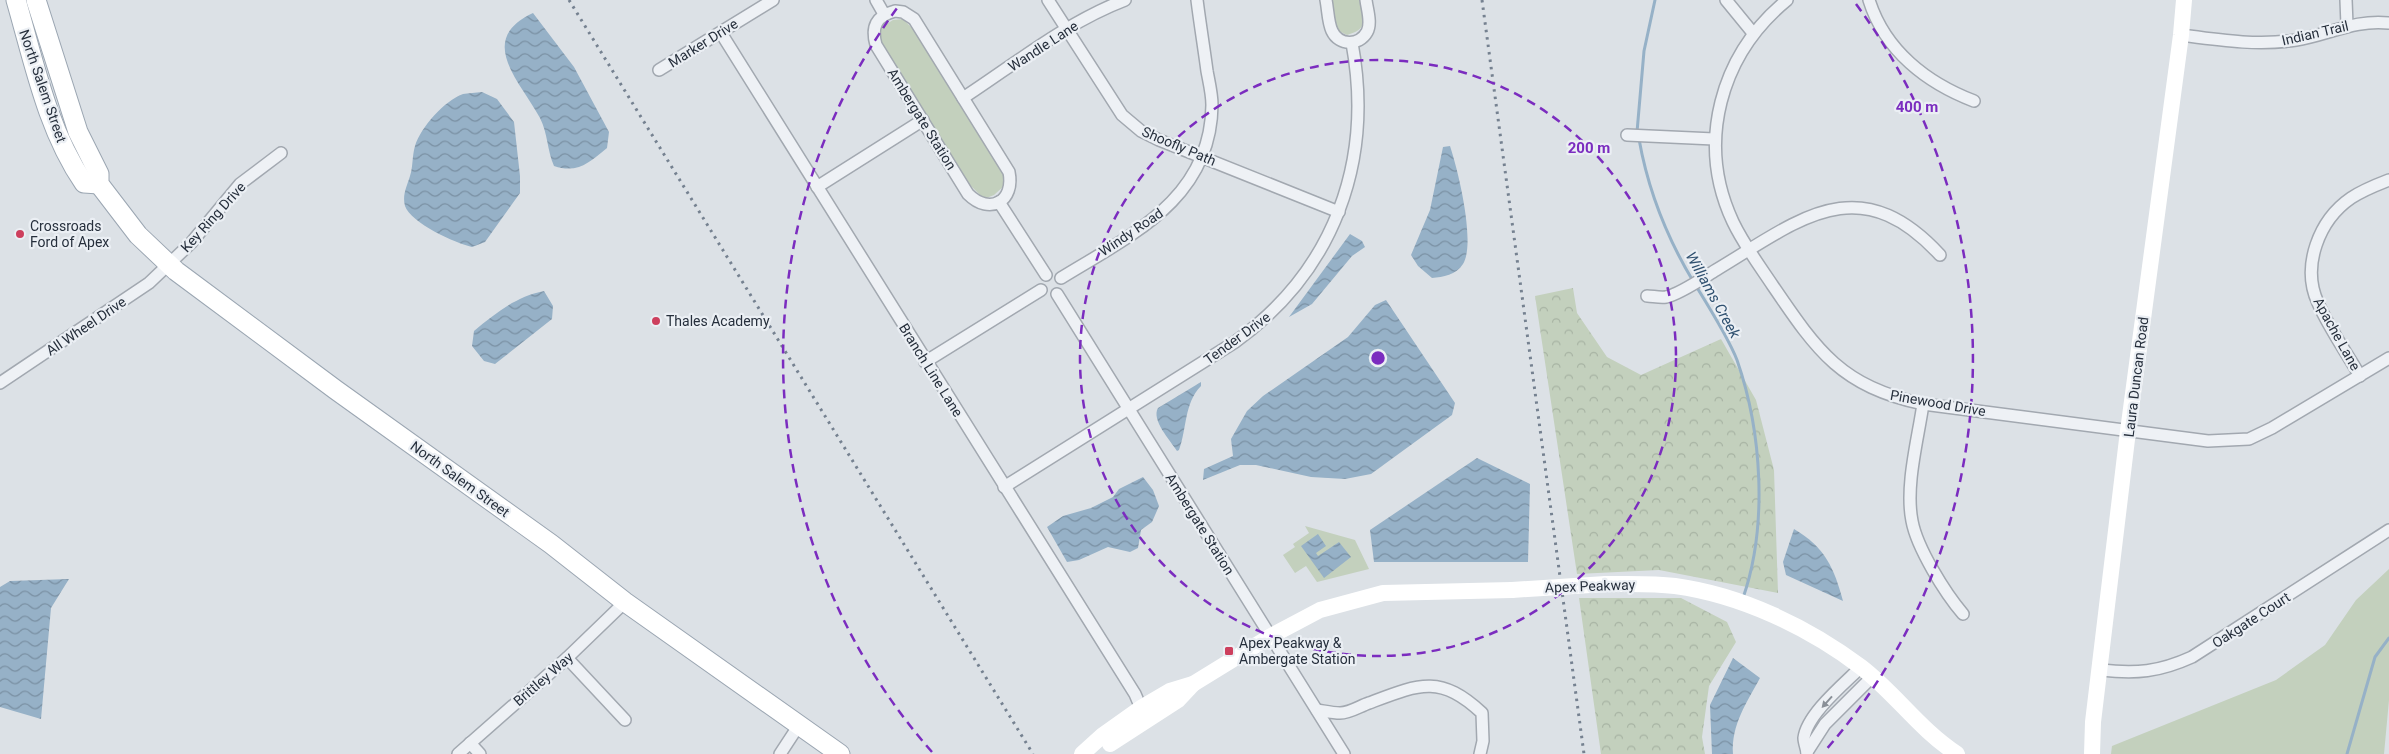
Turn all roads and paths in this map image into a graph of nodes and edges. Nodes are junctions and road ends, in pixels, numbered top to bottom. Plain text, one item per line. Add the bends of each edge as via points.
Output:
1 (16, 0) edge
2 (36, 0) edge
3 (773, 0) edge
4 (876, 0) edge
5 (1048, 0) edge
6 (1125, 0) edge
7 (1197, 0) edge
8 (1326, 0) edge
9 (1366, 0) edge
10 (1726, 0) edge
11 (1787, 0) edge
12 (1869, 0) edge
13 (2184, 0) edge
14 (2346, 0) edge
15 (884, 14) junction
16 (2389, 23) edge
17 (2347, 25) junction
18 (1066, 30) junction
19 (721, 32) junction
20 (1753, 33) junction
21 (2181, 35) junction
22 (1352, 43) junction
23 (31, 53) junction
24 (659, 70) dead end
25 (963, 98) junction
26 (1974, 102) dead end
27 (923, 120) junction
28 (78, 132) junction
29 (1627, 136) dead end
30 (1714, 139) junction
31 (282, 153) dead end
32 (1202, 157) junction
33 (2389, 180) edge
34 (99, 184) junction
35 (817, 188) junction
36 (999, 202) junction
37 (1339, 212) junction
38 (1749, 251) junction
39 (1940, 255) dead end
40 (170, 265) junction
41 (1046, 275) junction
42 (1061, 278) junction
43 (1041, 290) junction
44 (1057, 294) junction
45 (1647, 296) dead end
46 (2389, 358) edge
47 (925, 362) junction
48 (2360, 376) junction
49 (0, 383) edge
50 (1923, 404) junction
51 (1129, 408) junction
52 (2128, 431) junction
53 (1004, 486) junction
54 (2389, 530) edge
55 (624, 602) junction
56 (1963, 614) dead end
57 (1270, 636) junction
58 (567, 658) junction
59 (2101, 670) junction
60 (1866, 672) junction
61 (1192, 684) junction
62 (1141, 708) junction
63 (1317, 710) junction
64 (625, 720) dead end
65 (799, 725) junction
66 (470, 743) junction
67 (1807, 753) edge
68 (458, 754) edge
69 (480, 754) edge
70 (780, 754) edge
71 (840, 754) edge
72 (1082, 754) edge
73 (1098, 754) edge
74 (1344, 754) edge
75 (1480, 754) edge
76 (1957, 754) edge
77 (2092, 754) edge

1 - 23 main road, North Salem Street
2 - 28 main road, North Salem Street
3 - 19 street, Marker Drive
4 - 15 street
5 - 18 street, Shoofly Path
6 - 18 street, Wandle Lane
7 - 32 street, Windy Road via 1212,104 1210,132
8 - 22 street via 1333,34 1343,42
9 - 22 street via 1368,31
10 - 20 street
11 - 20 street, Pinewood Drive
12 - 26 street via 1888,38 1911,64 1949,92
13 - 21 main road, Laura Duncan Road
14 - 17 street
15 - 25 street via 903,12 914,19
15 - 27 street, Ambergate Station via 873,30 876,45
16 - 17 street, Indian Trail via 2372,21
17 - 21 street, Indian Trail via 2274,43
18 - 25 street, Wandle Lane
18 - 32 street, Shoofly Path via 1128,122 1149,136
19 - 24 street, Marker Drive
19 - 35 street, Branch Line Lane
20 - 30 street, Pinewood Drive via 1727,82
21 - 52 main road, Laura Duncan Road
22 - 37 street, Tender Drive via 1357,79 1357,140
23 - 28 main road via 43,58 58,104
23 - 34 main road, North Salem Street via 64,148 84,183
25 - 36 street via 1009,172 1008,194
27 - 35 street
27 - 36 street, Ambergate Station via 968,194 981,204
28 - 34 main road, North Salem Street via 99,174
29 - 30 street
30 - 38 street, Pinewood Drive via 1721,190
31 - 40 street, Key Ring Drive via 240,184
32 - 37 street, Shoofly Path
32 - 42 street, Windy Road via 1186,188 1160,214
33 - 48 street, Apache Lane via 2365,190 2337,210 2319,238 2312,261 2312,286 2317,302
34 - 40 main road, North Salem Street via 138,235
35 - 47 street, Branch Line Lane
36 - 41 street
37 - 51 street, Tender Drive via 1305,274 1266,318 1235,342
38 - 39 street via 1806,216 1821,211 1856,208 1896,218 1923,236
38 - 45 street via 1666,296
38 - 50 street, Pinewood Drive via 1812,342 1837,367 1869,387
40 - 49 street, All Wheel Drive via 137,292
40 - 55 main road, North Salem Street via 336,390 551,544
41 - 42 street via 1056,274
41 - 43 street via 1040,283
42 - 44 street via 1062,285
43 - 44 street via 1047,295
43 - 47 street
44 - 51 street, Ambergate Station
46 - 48 street, Pinewood Drive
47 - 53 street, Branch Line Lane
48 - 52 street, Pinewood Drive via 2250,439 2208,442
50 - 52 street, Pinewood Drive
50 - 56 street via 1910,499 1912,523 1948,596
51 - 53 street, Tender Drive
51 - 57 street, Ambergate Station
52 - 59 main road, Laura Duncan Road
53 - 62 street, Branch Line Lane
54 - 59 street, Oakgate Court via 2192,658 2159,670 2135,673
55 - 58 street, Brittley Way
55 - 65 main road, North Salem Street
57 - 60 main road, Apex Peakway, bridge via 1320,610 1379,594 1663,584 1719,595 1803,629
57 - 61 main road, Apex Peakway
57 - 63 street, Ambergate Station
58 - 64 street
58 - 66 street, Brittley Way
59 - 77 main road, Laura Duncan Road
60 - 67 street via 1823,705 1804,740
60 - 76 main road, Apex Peakway via 1919,725
61 - 62 main road, Apex Peakway via 1170,691
61 - 73 main road, Apex Peakway via 1178,700 1117,738
62 - 72 main road, Apex Peakway
63 - 74 street, Ambergate Station
63 - 75 street via 1341,713 1420,686 1441,687 1456,692 1482,713
65 - 70 street
65 - 71 main road, North Salem Street
66 - 68 street, Brittley Way
66 - 69 street

